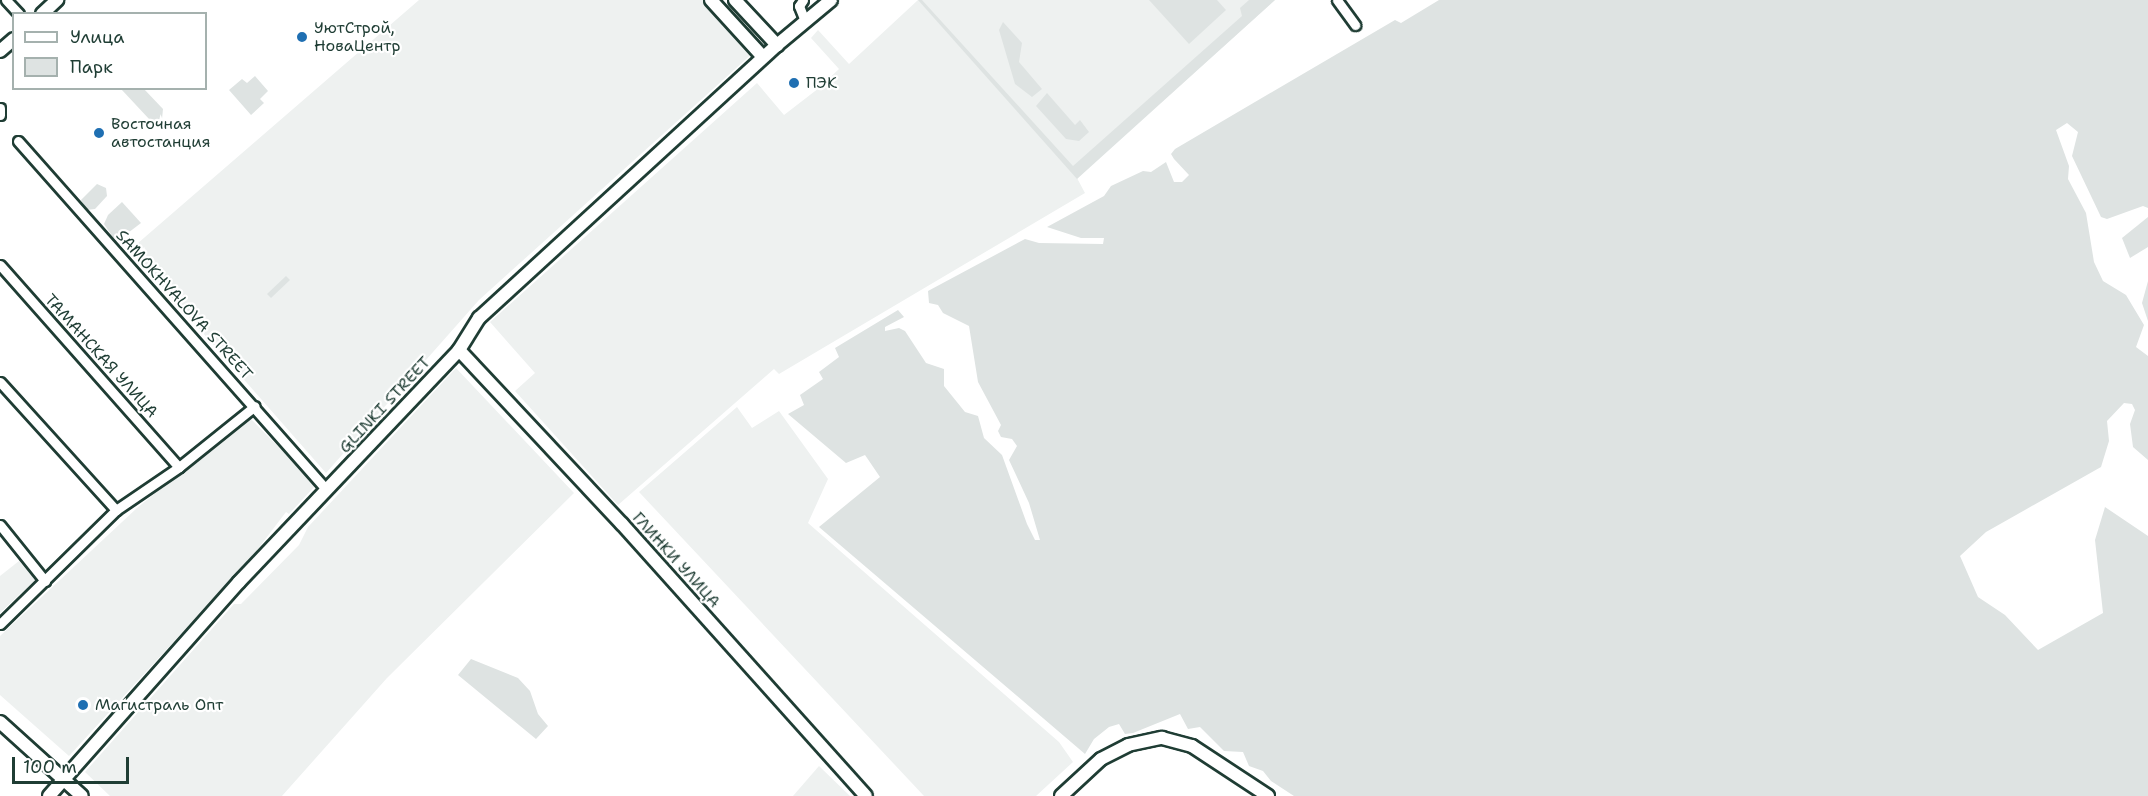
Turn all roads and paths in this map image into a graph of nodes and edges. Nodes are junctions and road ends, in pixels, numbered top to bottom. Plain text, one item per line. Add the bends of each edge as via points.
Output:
1 (6, 0) edge
2 (57, 0) edge
3 (711, 0) edge
4 (735, 0) edge
5 (803, 0) edge
6 (831, 0) edge
7 (1337, 0) edge
8 (17, 12) edge
9 (44, 12) edge
10 (805, 21) junction
11 (1355, 25) dead end
12 (12, 41) edge
13 (777, 45) junction
14 (0, 51) edge
15 (763, 57) junction
16 (0, 108) edge
17 (0, 115) edge
18 (18, 141) dead end
19 (0, 266) edge
20 (459, 350) junction
21 (0, 382) edge
22 (255, 406) junction
23 (178, 467) junction
24 (327, 490) junction
25 (116, 510) junction
26 (0, 525) edge
27 (45, 581) junction
28 (0, 624) edge
29 (0, 722) edge
30 (63, 779) junction
31 (49, 796) edge
32 (82, 796) edge
33 (866, 796) edge
34 (1061, 796) edge
35 (1268, 796) edge

1 - 8 street
2 - 9 main road
3 - 15 main road
4 - 13 main road
5 - 10 street via 799,6
6 - 10 main road, GLINKI STREET
7 - 11 street
10 - 13 main road, GLINKI STREET
12 - 14 main road
13 - 15 main road, GLINKI STREET
15 - 20 main road, GLINKI STREET via 485,313
16 - 17 street
18 - 22 street, SAMOKHVALOVA STREET
19 - 23 street, ТАМАНСКАЯ УЛИЦА
20 - 24 main road, GLINKI STREET
20 - 33 main road, ГЛИНКИ УЛИЦА via 622,524
21 - 25 street
22 - 23 street
22 - 24 street, SAMOKHVALOVA STREET
23 - 25 street
24 - 30 main road, GLINKI STREET
25 - 27 street
26 - 27 street
27 - 28 street
29 - 30 main road
30 - 31 main road, GLINKI STREET
30 - 32 main road
34 - 35 main road via 1101,759 1128,745 1161,738 1192,746

